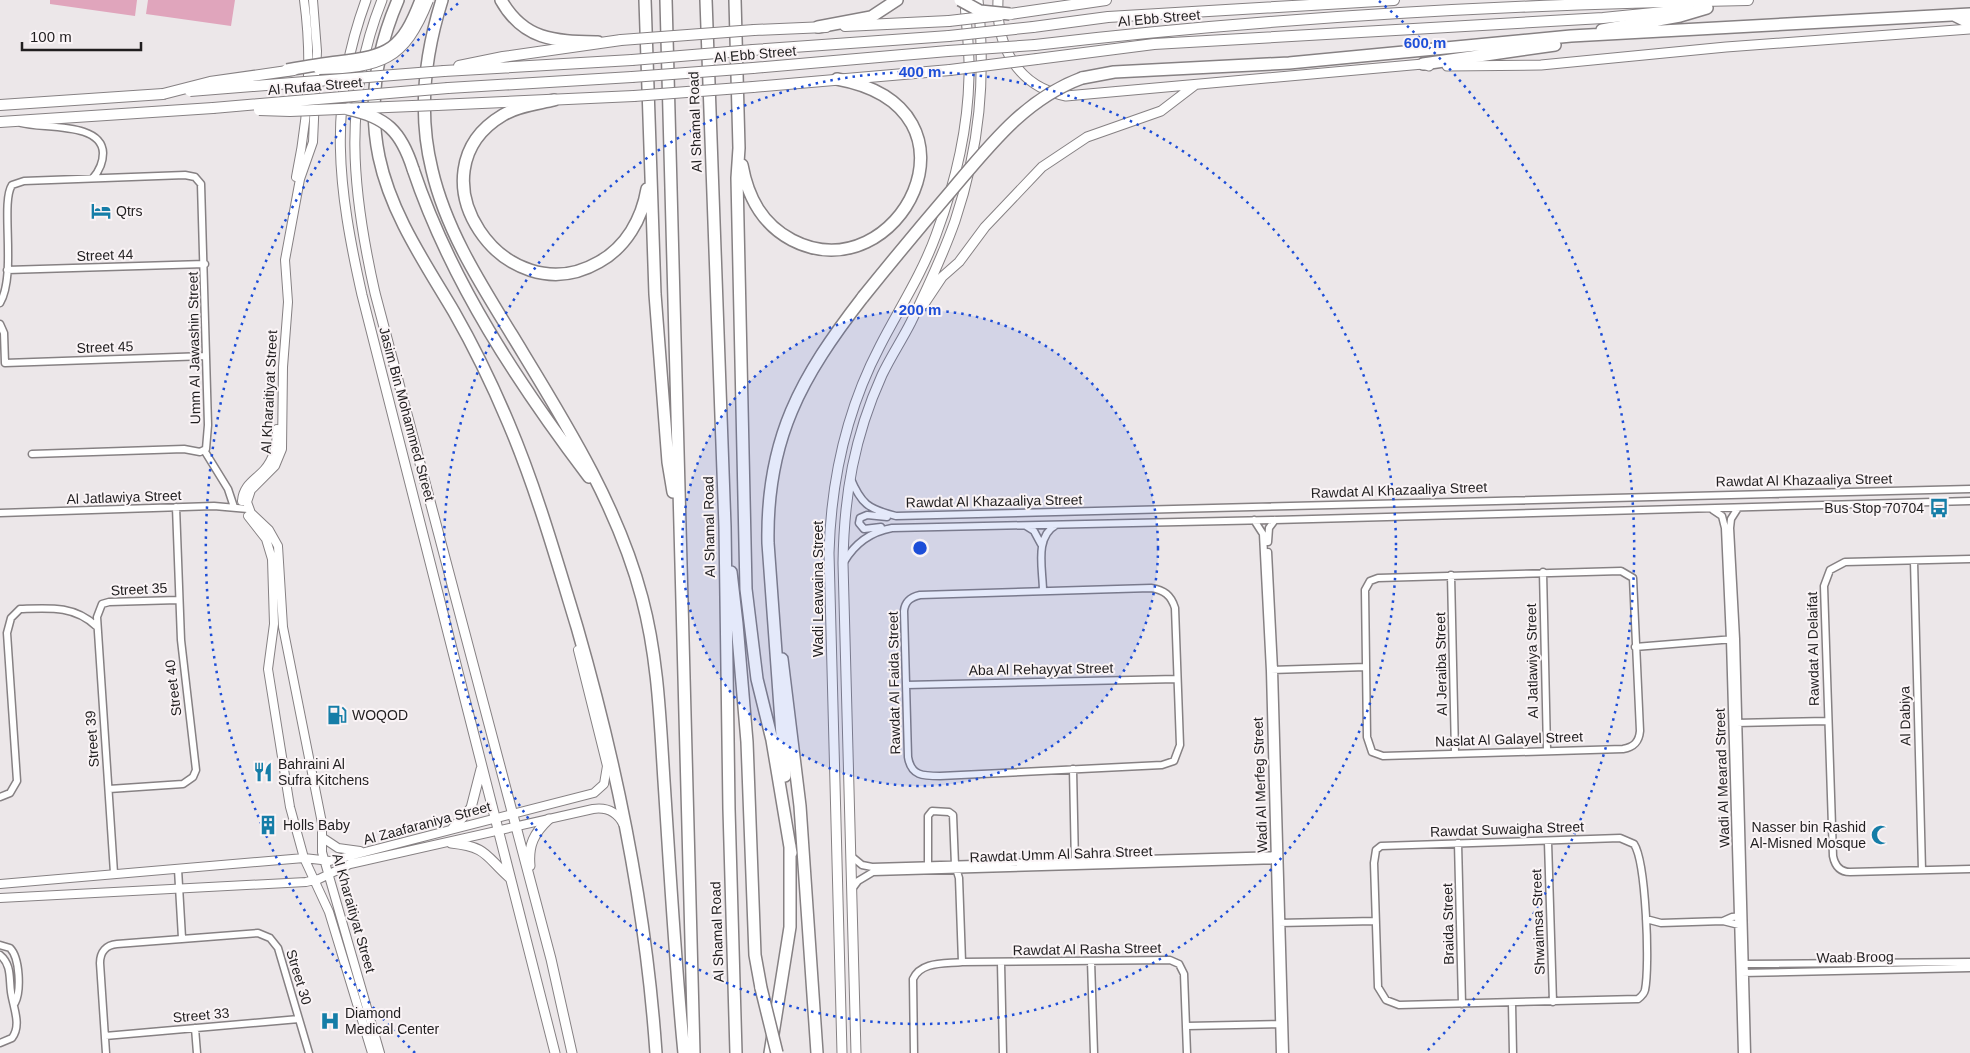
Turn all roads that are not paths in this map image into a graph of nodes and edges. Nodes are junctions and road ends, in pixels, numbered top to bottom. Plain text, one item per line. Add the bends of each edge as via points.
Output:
1 (304, 0) edge
2 (313, 0) edge
3 (366, 0) edge
4 (382, 0) edge
5 (398, 0) edge
6 (421, 0) edge
7 (428, 0) edge
8 (442, 0) edge
9 (501, 0) edge
10 (645, 0) edge
11 (666, 0) edge
12 (706, 0) edge
13 (735, 0) edge
14 (897, 0) edge
15 (960, 0) edge
16 (965, 0) edge
17 (978, 0) edge
18 (998, 0) edge
19 (1106, 0) edge
20 (1358, 0) edge
21 (1394, 0) edge
22 (1735, 0) edge
23 (1748, 0) edge
24 (1374, 1) junction
25 (1707, 8) junction
26 (1010, 14) junction
27 (1952, 14) junction
28 (1970, 14) edge
29 (1970, 23) edge
30 (818, 27) junction
31 (1970, 29) edge
32 (1571, 36) junction
33 (1602, 36) junction
34 (598, 42) junction
35 (632, 60) joint
36 (1423, 64) junction
37 (287, 70) junction
38 (445, 71) junction
39 (632, 77) joint
40 (837, 80) junction
41 (1195, 85) junction
42 (163, 94) junction
43 (554, 100) junction
44 (1, 103) edge
45 (214, 108) junction
46 (348, 109) junction
47 (13, 121) junction
48 (0, 122) edge
49 (739, 148) junction
50 (650, 174) junction
51 (93, 178) junction
52 (205, 264) junction
53 (7, 270) junction
54 (0, 303) edge
55 (911, 322) junction
56 (0, 324) edge
57 (206, 356) junction
58 (204, 450) junction
59 (32, 454) dead end
60 (269, 470) junction
61 (850, 474) junction
62 (1970, 489) edge
63 (605, 499) junction
64 (1970, 501) edge
65 (176, 507) junction
66 (234, 507) junction
67 (1738, 508) junction
68 (246, 509) junction
69 (1712, 509) junction
70 (0, 513) edge
71 (896, 516) junction
72 (1254, 520) junction
73 (1275, 520) junction
74 (680, 523) junction
75 (1056, 525) junction
76 (1025, 526) junction
77 (899, 528) junction
78 (1042, 545) junction
79 (725, 546) junction
80 (1970, 559) edge
81 (1914, 561) junction
82 (843, 563) junction
83 (1543, 572) junction
84 (1452, 575) junction
85 (1043, 591) junction
86 (178, 600) junction
87 (102, 604) joint
88 (774, 612) junction
89 (576, 625) junction
90 (96, 626) junction
91 (285, 638) junction
92 (273, 639) junction
93 (1733, 639) junction
94 (1635, 647) junction
95 (1366, 667) junction
96 (1272, 670) junction
97 (1177, 679) junction
98 (906, 685) junction
99 (1827, 721) junction
100 (1735, 723) junction
101 (1546, 750) junction
102 (1455, 753) junction
103 (482, 766) junction
104 (1073, 769) junction
105 (109, 789) junction
106 (0, 797) edge
107 (512, 813) junction
108 (494, 817) junction
109 (549, 819) junction
110 (516, 827) junction
111 (452, 828) junction
112 (498, 831) junction
113 (627, 835) junction
114 (323, 838) junction
115 (451, 842) junction
116 (1548, 842) junction
117 (1458, 844) junction
118 (366, 852) junction
119 (791, 853) junction
120 (851, 856) junction
121 (304, 858) junction
122 (1277, 858) junction
123 (325, 861) junction
124 (1075, 864) junction
125 (928, 866) junction
126 (956, 867) junction
127 (178, 869) junction
128 (1970, 869) edge
129 (1922, 870) junction
130 (114, 873) junction
131 (330, 873) junction
132 (510, 878) junction
133 (315, 880) junction
134 (0, 884) edge
135 (178, 890) junction
136 (533, 891) junction
137 (852, 891) junction
138 (0, 898) edge
139 (1741, 916) junction
140 (1646, 919) junction
141 (1375, 921) junction
142 (1723, 921) junction
143 (1661, 922) junction
144 (1279, 923) junction
145 (1741, 926) junction
146 (1646, 927) junction
147 (182, 938) junction
148 (0, 945) edge
149 (0, 955) edge
150 (1091, 961) junction
151 (962, 962) junction
152 (1970, 962) edge
153 (1001, 963) junction
154 (1742, 964) junction
155 (1970, 968) edge
156 (1742, 972) junction
157 (1553, 1002) junction
158 (15, 1003) junction
159 (1512, 1003) junction
160 (1462, 1004) junction
161 (299, 1019) junction
162 (1282, 1024) junction
163 (1187, 1026) junction
164 (195, 1028) junction
165 (105, 1036) junction
166 (0, 1043) edge
167 (106, 1053) edge
168 (197, 1053) edge
169 (309, 1053) edge
170 (372, 1053) edge
171 (380, 1053) edge
172 (555, 1053) edge
173 (572, 1053) edge
174 (656, 1053) edge
175 (684, 1053) edge
176 (694, 1053) edge
177 (736, 1053) edge
178 (770, 1053) edge
179 (777, 1053) edge
180 (817, 1053) edge
181 (842, 1053) edge
182 (856, 1053) edge
183 (914, 1053) edge
184 (1003, 1053) edge
185 (1094, 1053) edge
186 (1188, 1053) edge
187 (1280, 1053) edge
188 (1286, 1053) edge
189 (1512, 1053) edge
190 (1742, 1053) edge
191 (1747, 1053) edge

1 - 60 street, Al Kharaitiyat Street via 308,61 304,128 280,258 283,304 277,439
2 - 60 street, Al Kharaitiyat Street via 317,51 313,142 300,179 285,260 288,302 282,449
3 - 103 main road, Jasim Bin Mohammed Street via 350,54 340,119 340,168 345,216 362,295
4 - 107 main road, Jasim Bin Mohammed Street via 364,53 356,105 354,173 361,225 375,293
5 - 89 highway via 379,55 374,92 376,132 386,182 402,221 468,337 504,412 538,500
6 - 37 highway, bridge via 409,29 385,52 368,59
7 - 37 main road, bridge via 410,38 380,61 363,66
8 - 63 highway via 428,57 425,98 427,145 437,191 461,248 579,446
9 - 34 highway via 515,20 535,33 562,41
10 - 50 highway
11 - 74 highway, Al Shamal Road
12 - 79 highway, Al Shamal Road
13 - 49 highway
14 - 30 highway via 871,17
15 - 26 highway, bridge via 980,11
16 - 181 main road, Wadi Leawaina Street via 968,98 957,167 928,255 861,386 843,440 832,500 829,554
17 - 55 main road, Wadi Leawaina Street via 982,66 976,143 955,220
18 - 41 main road via 999,25 1008,54 1021,72 1043,90 1076,96
19 - 26 main road
20 - 24 main road
21 - 24 main road, Al Ebb Street
22 - 23 main road, Al Ebb Street
22 - 25 main road
22 - 39 main road, Al Ebb Street, bridge via 1436,10
24 - 35 main road, Al Ebb Street, bridge via 1108,17 949,36
25 - 32 highway
25 - 40 main road, bridge via 1603,18 1163,44
26 - 30 main road, bridge via 949,21
27 - 28 highway
27 - 29 highway
27 - 33 highway
30 - 34 main road, bridge
31 - 36 main road via 1734,46 1541,65 1434,67
32 - 33 highway
32 - 88 highway, bridge via 1371,56 1114,72 1082,78 1046,94 1001,133 863,297 799,392 780,437 770,484 767,511
33 - 36 highway via 1574,43
34 - 38 main road via 467,63
35 - 38 main road, Al Rufaa Street
36 - 41 main road
37 - 42 main road, bridge via 210,82
38 - 42 main road, Al Rufaa Street, bridge
39 - 45 main road, Al Rufaa Street, bridge via 448,88
40 - 43 main road, bridge
40 - 49 highway via 869,87 889,98 910,122 918,141 921,161 916,187 907,207 884,232 860,244 836,249 810,247 786,237 766,220 751,199
41 - 55 main road via 1161,110 1087,138 1042,167 942,277
42 - 44 main road, Al Rufaa Street
43 - 46 main road, bridge
43 - 50 highway via 514,110 495,121 477,139 466,164 464,188 469,213 482,236 502,256 525,269 545,273 573,272 596,264 615,252 630,235 646,197
45 - 46 main road, bridge
45 - 47 main road, Al Rufaa Street
46 - 63 highway, bridge via 365,112 386,123 401,141 444,250 488,330
47 - 48 main road, Al Rufaa Street
47 - 51 street via 94,135 102,145 103,155
49 - 119 highway via 737,207 746,589 757,680 772,740
50 - 74 highway via 655,294 668,453
51 - 52 street, Umm Al Jawashin Street via 194,177 202,189
51 - 53 street, Umm Al Jawashin Street via 24,181 9,188 4,199
52 - 53 street, Street 44
52 - 57 street, Umm Al Jawashin Street
53 - 54 street, Umm Al Jawashin Street
55 - 61 main road, Wadi Leawaina Street via 874,396
56 - 57 street, Street 45 via 4,332 5,363
57 - 58 street, Umm Al Jawashin Street via 208,425
58 - 59 street
58 - 66 street via 228,489
60 - 68 street, Al Kharaitiyat Street via 250,490
61 - 71 street, Rawdat Al Khazaaliya Street via 858,495 866,504
61 - 82 main road, Wadi Leawaina Street
62 - 71 street, Rawdat Al Khazaaliya Street
63 - 175 highway via 633,567 646,612 655,662
64 - 67 street, Rawdat Al Khazaaliya Street
65 - 66 street, Al Jatlawiya Street
65 - 70 street, Al Jatlawiya Street
65 - 86 street, Street 40
66 - 68 street, Al Jatlawiya Street
67 - 69 street, Rawdat Al Khazaaliya Street
67 - 93 street, Wadi Al Mearad Street via 1730,528
68 - 91 street, Al Kharaitiyat Street via 269,530 278,546
68 - 92 street, Al Kharaitiyat Street via 271,552
69 - 73 street, Rawdat Al Khazaaliya Street
69 - 93 street, Wadi Al Mearad Street via 1720,512 1725,523
71 - 77 street via 863,515 859,523 864,529
72 - 73 street, Rawdat Al Khazaaliya Street
72 - 75 street, Rawdat Al Khazaaliya Street
72 - 96 street, Wadi Al Merfeg Street via 1263,534
73 - 96 street, Wadi Al Merfeg Street via 1267,535
74 - 176 highway, Al Shamal Road
75 - 76 street, Rawdat Al Khazaaliya Street
75 - 78 street via 1046,534
76 - 77 street, Rawdat Al Khazaaliya Street
76 - 78 street via 1034,531
77 - 82 street, Rawdat Al Khazaaliya Street via 884,529 870,535 857,544
78 - 85 street
79 - 177 highway, Al Shamal Road
79 - 179 highway, bridge via 737,624 750,805 755,955
80 - 81 street, Rawdat Al Delaifat
81 - 99 street, Rawdat Al Delaifat via 1845,562 1834,566 1827,575 1824,586
81 - 129 street, Al Dabiya
82 - 120 main road, Wadi Leawaina Street
83 - 84 street, Naslat Al Galayel Street
83 - 94 street, Naslat Al Galayel Street via 1621,570 1628,573 1634,582
83 - 101 street, Al Jatlawiya Street
84 - 95 street, Naslat Al Galayel Street via 1378,578 1368,584 1365,590
84 - 102 street, Al Jeraiba Street
85 - 97 street, Rawdat Al Faida Street via 1151,588 1166,593 1175,608
85 - 98 street, Rawdat Al Faida Street via 920,595 911,598 904,611
86 - 87 street, Street 35
86 - 105 street, Street 40 via 184,676 197,766 195,774 183,784
87 - 90 street, Street 39 via 96,616
88 - 119 highway
88 - 180 highway via 800,806
89 - 107 street, Al Zaafaraniya Street via 581,664 607,766 606,780 590,794
89 - 113 highway via 611,751
90 - 105 street, Street 39
90 - 106 street via 78,613 56,608 20,610 12,618 8,633 17,781 10,793
91 - 92 street
91 - 114 street, Al Kharaitiyat Street
92 - 121 street, Al Kharaitiyat Street via 268,669 285,781
93 - 94 street
93 - 100 street, Wadi Al Mearad Street
94 - 101 street, Naslat Al Galayel Street via 1640,731 1636,743 1622,749
95 - 96 street
95 - 102 street, Naslat Al Galayel Street via 1366,737 1372,752 1383,756
96 - 122 street, Wadi Al Merfeg Street
97 - 98 street, Aba Al Rehayyat Street
97 - 104 street, Rawdat Al Faida Street via 1180,745 1174,761 1162,765
98 - 104 street, Rawdat Al Faida Street via 908,757 915,773 940,776
99 - 100 street, Rawdat Al Delaifat
99 - 129 street, Rawdat Al Delaifat via 1835,864 1846,872
100 - 139 street, Wadi Al Mearad Street
101 - 102 street, Naslat Al Galayel Street
103 - 108 main road, Jasim Bin Mohammed Street
103 - 111 main road via 471,808
104 - 124 street
105 - 130 street, Street 39
107 - 108 street, Al Zaafaraniya Street
107 - 110 main road, Jasim Bin Mohammed Street
108 - 111 street, Al Zaafaraniya Street
108 - 112 main road, Jasim Bin Mohammed Street
109 - 110 street, Al Zaafaraniya Street
109 - 113 street, Al Zaafaraniya Street via 603,808 619,817
109 - 136 main road via 536,832 530,847
110 - 112 street, Al Zaafaraniya Street
110 - 136 main road
111 - 118 street, Al Zaafaraniya Street
112 - 115 street, Al Zaafaraniya Street
112 - 132 main road
113 - 174 highway via 650,988
114 - 118 street via 338,848
114 - 123 street, Al Kharaitiyat Street
115 - 131 street, Al Zaafaraniya Street via 350,864
115 - 132 main road via 482,850
116 - 117 street, Rawdat Suwaigha Street
116 - 140 street, Rawdat Suwaigha Street via 1620,838 1634,844 1640,858
116 - 157 street, Shwaimsa Street
117 - 141 street, Rawdat Suwaigha Street via 1384,844 1378,848 1374,863
117 - 160 street, Braida Street
118 - 123 street, Al Zaafaraniya Street
119 - 178 highway via 790,926
120 - 125 street, Rawdat Umm Al Sahra Street via 862,865 872,867
120 - 137 main road, Wadi Leawaina Street
121 - 123 street, Al Zaafaraniya Street
121 - 127 street, Al Zaafaraniya Street
121 - 133 street, Al Kharaitiyat Street
122 - 124 street, Rawdat Umm Al Sahra Street
122 - 144 street, Wadi Al Merfeg Street
123 - 131 street, Al Kharaitiyat Street
124 - 126 street, Rawdat Umm Al Sahra Street
125 - 126 street, Rawdat Umm Al Sahra Street
125 - 126 street via 928,816 932,811 949,812 952,816
126 - 137 street, Rawdat Umm Al Sahra Street via 873,872 858,881
126 - 151 street
127 - 130 street, Al Zaafaraniya Street
127 - 135 street
128 - 129 street, Rawdat Al Delaifat
130 - 134 street, Al Zaafaraniya Street
131 - 133 street, Al Zaafaraniya Street
131 - 171 street, Al Kharaitiyat Street
132 - 172 main road
133 - 135 street, Al Zaafaraniya Street
133 - 170 street, Al Kharaitiyat Street via 329,912
135 - 138 street, Al Zaafaraniya Street
135 - 147 street
136 - 173 main road
137 - 182 main road, Wadi Leawaina Street
139 - 142 street
139 - 145 street, Wadi Al Mearad Street
140 - 143 street
140 - 146 street, Rawdat Suwaigha Street
141 - 144 street
141 - 160 street, Rawdat Suwaigha Street via 1378,987 1386,1000 1399,1005
142 - 143 street
142 - 145 street
143 - 146 street
144 - 162 street, Wadi Al Merfeg Street
145 - 154 street, Wadi Al Mearad Street
146 - 157 street, Rawdat Suwaigha Street via 1645,987 1644,994 1638,999
147 - 161 street, Street 30 via 258,933 270,938 278,948
147 - 165 street, Street 30 via 113,944 103,951 100,963
148 - 158 street via 10,948 16,956 18,994
149 - 158 street via 8,966
150 - 153 street, Rawdat Al Rasha Street
150 - 163 street, Rawdat Al Rasha Street via 1176,962 1184,974
150 - 185 street
151 - 153 street, Rawdat Al Rasha Street
151 - 183 street, Rawdat Al Rasha Street via 927,965 914,976
152 - 154 street, Waab Broog
153 - 184 street
154 - 156 street, Wadi Al Mearad Street
155 - 156 street, Waab Broog
156 - 190 street, Wadi Al Mearad Street
156 - 191 street, Wadi Al Mearad Street
157 - 159 street, Rawdat Suwaigha Street
158 - 166 street via 15,1034
159 - 160 street, Rawdat Suwaigha Street
159 - 189 street
161 - 164 street, Street 33
161 - 169 street, Street 30
162 - 163 street
162 - 187 street, Wadi Al Merfeg Street
162 - 188 street, Wadi Al Merfeg Street
163 - 186 street, Rawdat Al Rasha Street
164 - 165 street, Street 33
164 - 168 street
165 - 167 street, Street 30

